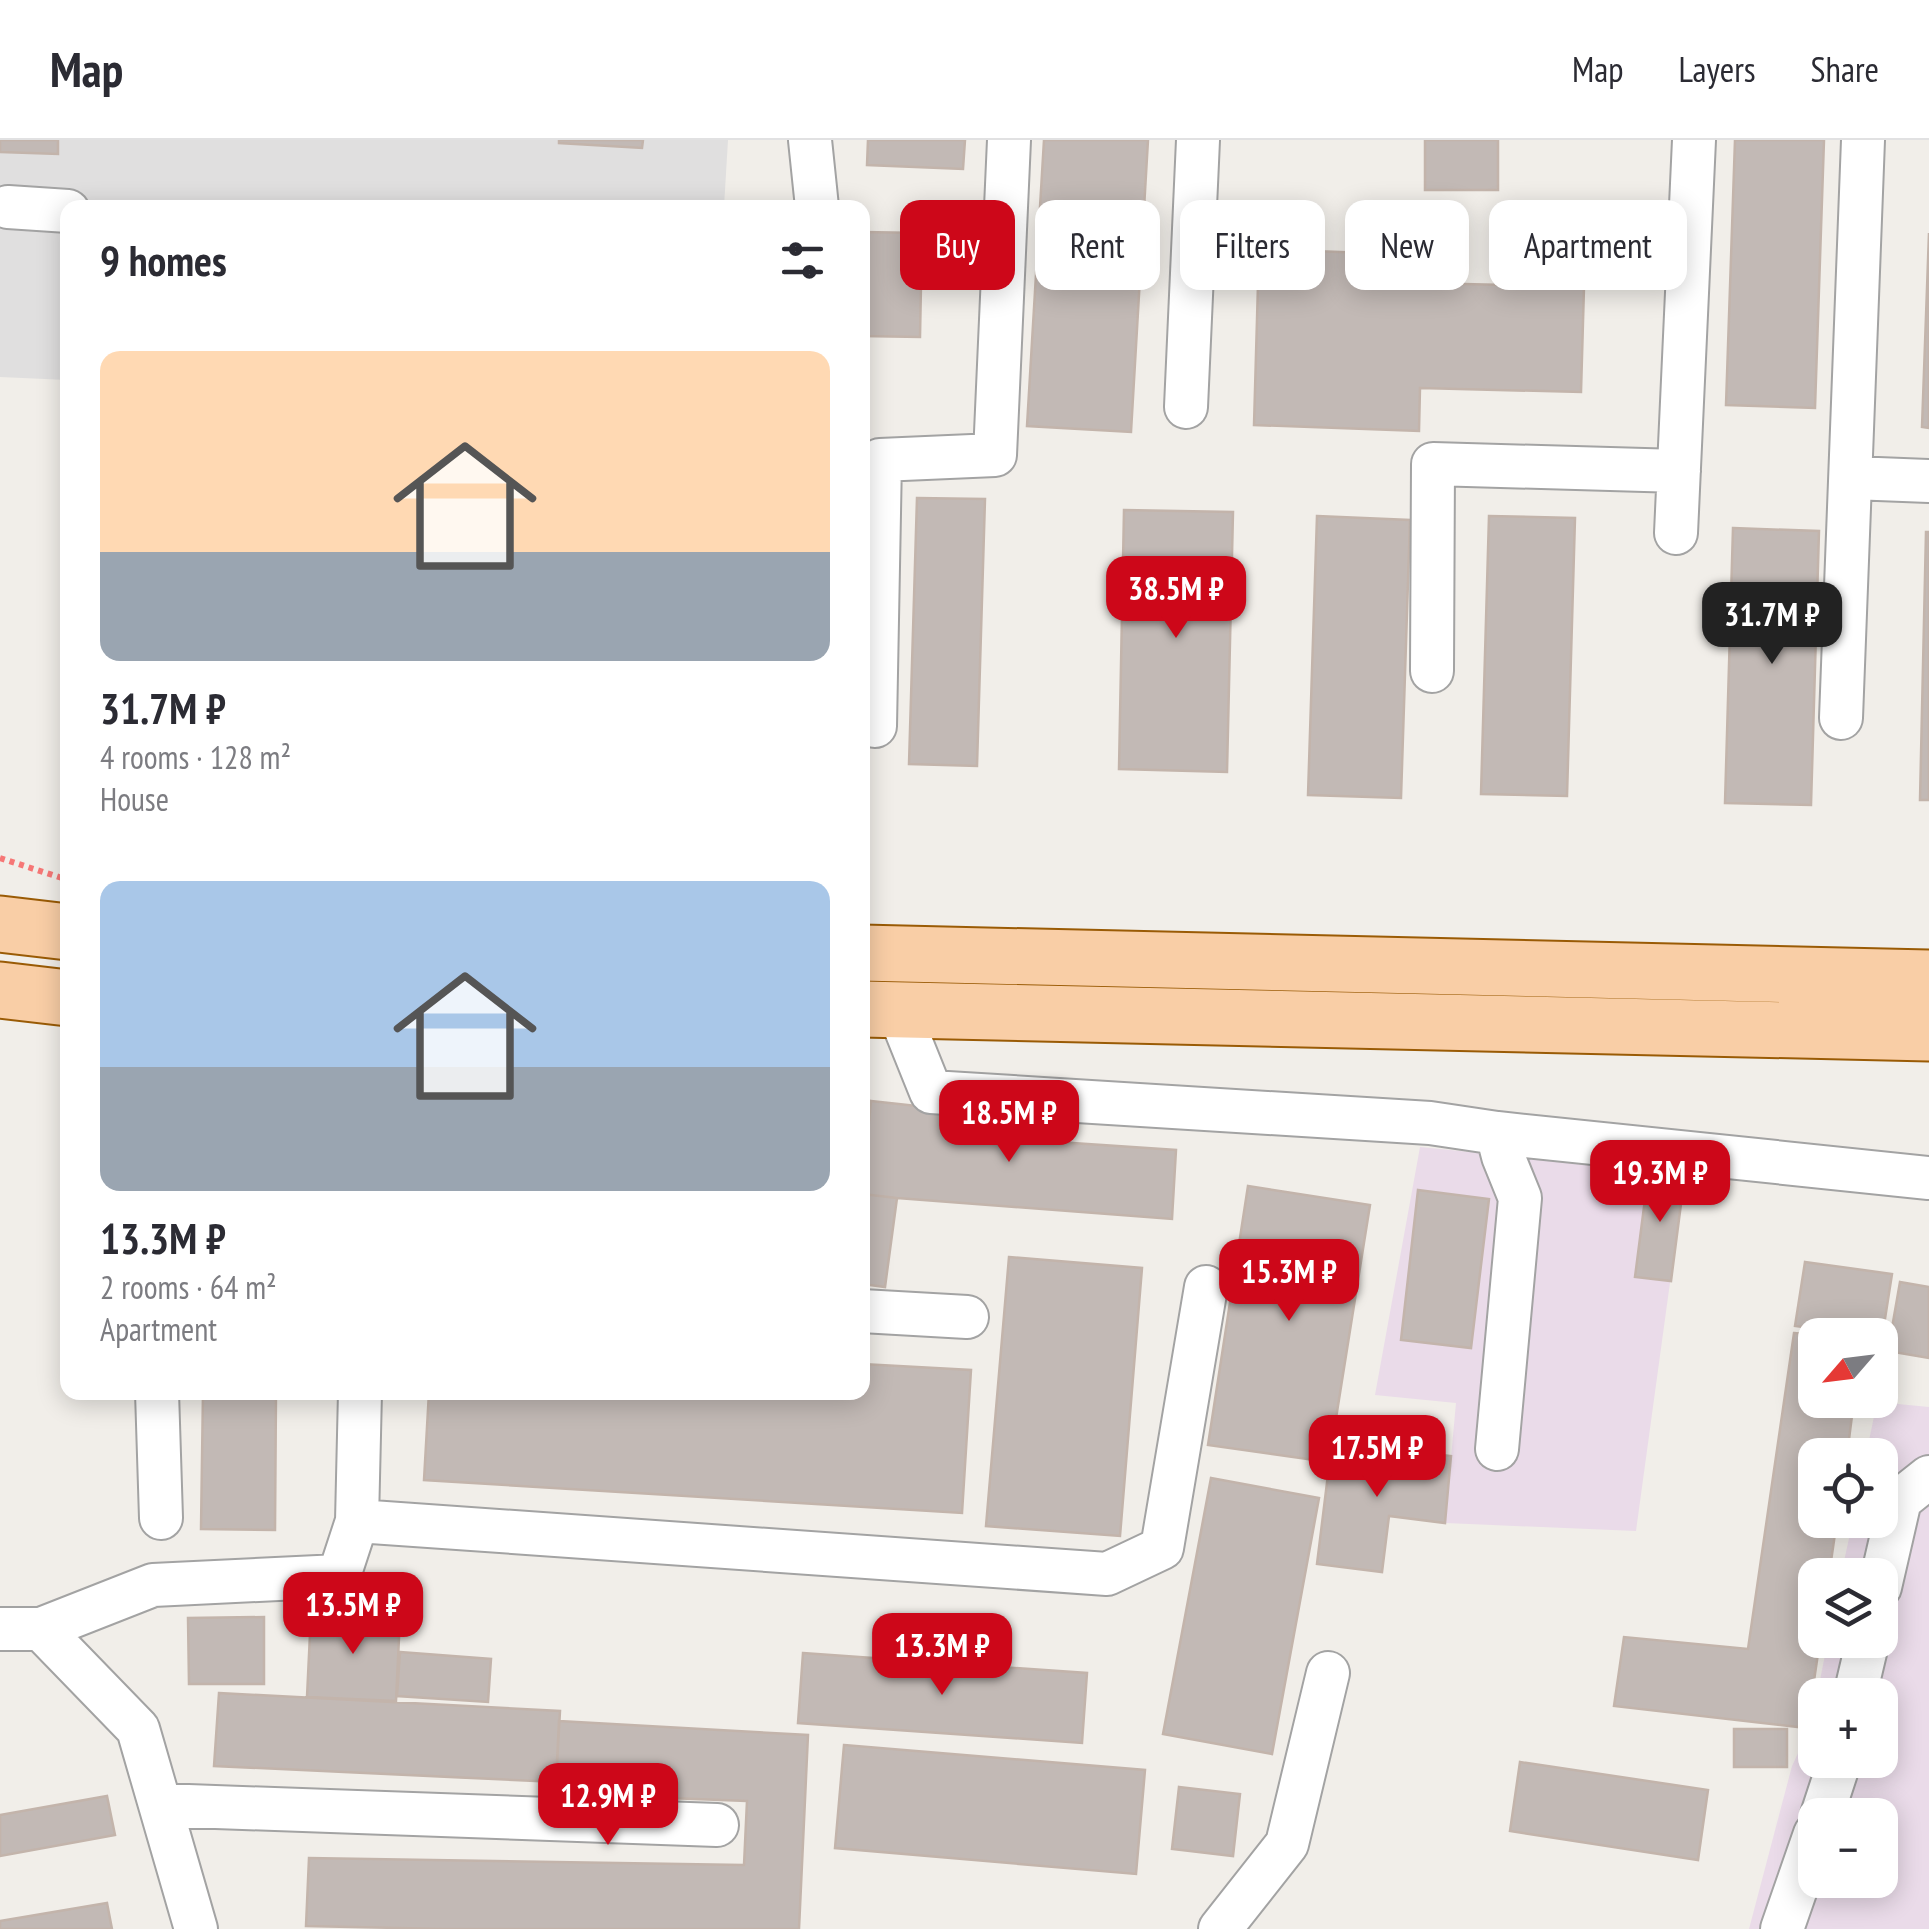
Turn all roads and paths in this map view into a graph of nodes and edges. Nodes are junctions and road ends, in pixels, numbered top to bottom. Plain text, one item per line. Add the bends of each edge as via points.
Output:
1 (810, 140) edge
2 (1009, 140) edge
3 (1198, 140) edge
4 (1694, 140) edge
5 (1863, 140) edge
6 (815, 200) edge
7 (8, 207) dead end
8 (60, 210) edge
9 (1186, 407) dead end
10 (1679, 471) junction
11 (1852, 478) junction
12 (1929, 482) edge
13 (1676, 533) dead end
14 (1432, 671) dead end
15 (1841, 718) dead end
16 (876, 726) dead end
17 (0, 858) edge
18 (0, 906) edge
19 (60, 909) edge
20 (60, 913) edge
21 (60, 915) edge
22 (0, 924) edge
23 (870, 953) edge
24 (1929, 978) edge
25 (0, 990) edge
26 (60, 998) edge
27 (60, 999) edge
28 (880, 1010) edge
29 (0, 1014) edge
30 (1929, 1033) edge
31 (1498, 1134) junction
32 (1929, 1178) edge
33 (1206, 1286) dead end
34 (870, 1311) edge
35 (967, 1317) dead end
36 (157, 1400) edge
37 (360, 1400) edge
38 (1497, 1449) dead end
39 (1929, 1477) edge
40 (161, 1518) dead end
41 (356, 1520) junction
42 (1887, 1558) edge
43 (20, 1629) edge
44 (1328, 1673) dead end
45 (161, 1805) junction
46 (718, 1825) dead end
47 (1798, 1883) edge
48 (196, 1929) edge
49 (1220, 1929) edge
50 (1782, 1929) edge

1 - 6 lane
2 - 16 lane via 995,455 880,460
3 - 9 lane
4 - 10 lane
5 - 11 lane
7 - 8 lane
10 - 13 lane
10 - 14 lane via 1433,464
11 - 12 lane
11 - 15 lane
17 - 19 path
18 - 20 main road
21 - 22 main road
23 - 24 main road
25 - 26 main road
27 - 29 main road
28 - 30 main road
28 - 31 lane via 931,1092 1430,1123
31 - 32 lane
31 - 38 lane via 1520,1198
33 - 41 lane via 1162,1548 1107,1574
34 - 35 lane
36 - 40 lane
37 - 41 lane
39 - 42 lane via 1900,1500
41 - 43 lane via 339,1576 153,1585
43 - 45 lane via 138,1729
44 - 49 lane via 1287,1844
45 - 46 lane
45 - 48 lane
47 - 50 lane

